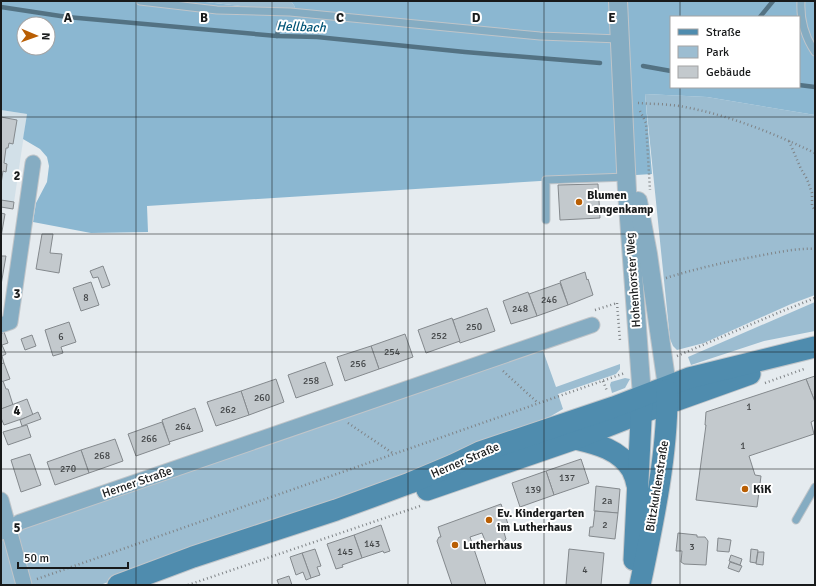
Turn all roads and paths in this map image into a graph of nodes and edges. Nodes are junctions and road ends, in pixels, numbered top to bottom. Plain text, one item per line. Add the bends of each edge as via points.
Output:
1 (140, 1) edge
2 (618, 1) edge
3 (801, 1) edge
4 (620, 39) junction
5 (815, 52) edge
6 (622, 99) junction
7 (789, 141) junction
8 (815, 153) edge
9 (33, 163) dead end
10 (627, 177) junction
11 (650, 194) dead end
12 (815, 210) edge
13 (546, 220) dead end
14 (815, 249) edge
15 (666, 278) dead end
16 (635, 298) junction
17 (815, 298) edge
18 (592, 324) joint
19 (1, 325) edge
20 (815, 347) edge
21 (673, 351) dead end
22 (496, 358) junction
23 (623, 373) dead end
24 (667, 394) junction
25 (538, 403) junction
26 (641, 404) junction
27 (341, 411) junction
28 (575, 439) junction
29 (394, 454) junction
30 (637, 485) junction
31 (815, 487) edge
32 (1, 500) edge
33 (796, 520) dead end
34 (5, 530) edge
35 (24, 585) edge
36 (118, 585) edge
37 (149, 585) edge
38 (633, 585) edge
39 (640, 585) edge

1 - 4 lane via 217,10 290,12 540,36
2 - 4 street, Hohenhorster Weg
3 - 5 lane via 800,11 804,26
4 - 6 street, Hohenhorster Weg
6 - 10 street, Hohenhorster Weg
6 - 24 street, Hohenhorster Weg via 630,118 637,194
7 - 8 path
7 - 11 path via 728,117 683,106 636,103 646,123
7 - 12 path via 812,192 812,206
9 - 19 street via 10,322
10 - 13 lane via 546,180
10 - 16 street, Hohenhorster Weg
14 - 15 path via 802,248 750,257
16 - 18 path via 588,313
16 - 26 street, Hohenhorster Weg
17 - 21 path via 677,356
18 - 22 street, Herner Straße
20 - 24 main road, Herner Straße via 703,373
22 - 25 path via 500,368
22 - 27 street, Herner Straße
23 - 25 path
24 - 26 main road, Herner Straße
24 - 39 main road, Blitzkuhlenstraße via 664,444
25 - 29 path
26 - 28 main road, Herner Straße
26 - 30 main road, Blitzkuhlenstraße
26 - 36 main road, Herner Straße via 614,407 480,452 410,483
27 - 29 path via 346,422
27 - 34 street, Herner Straße via 20,522
28 - 30 main road via 606,447 624,459 632,470
28 - 37 main road, Herner Straße
29 - 35 path
30 - 38 main road, Blitzkuhlenstraße
31 - 33 lane
32 - 34 street
34 - 35 street

